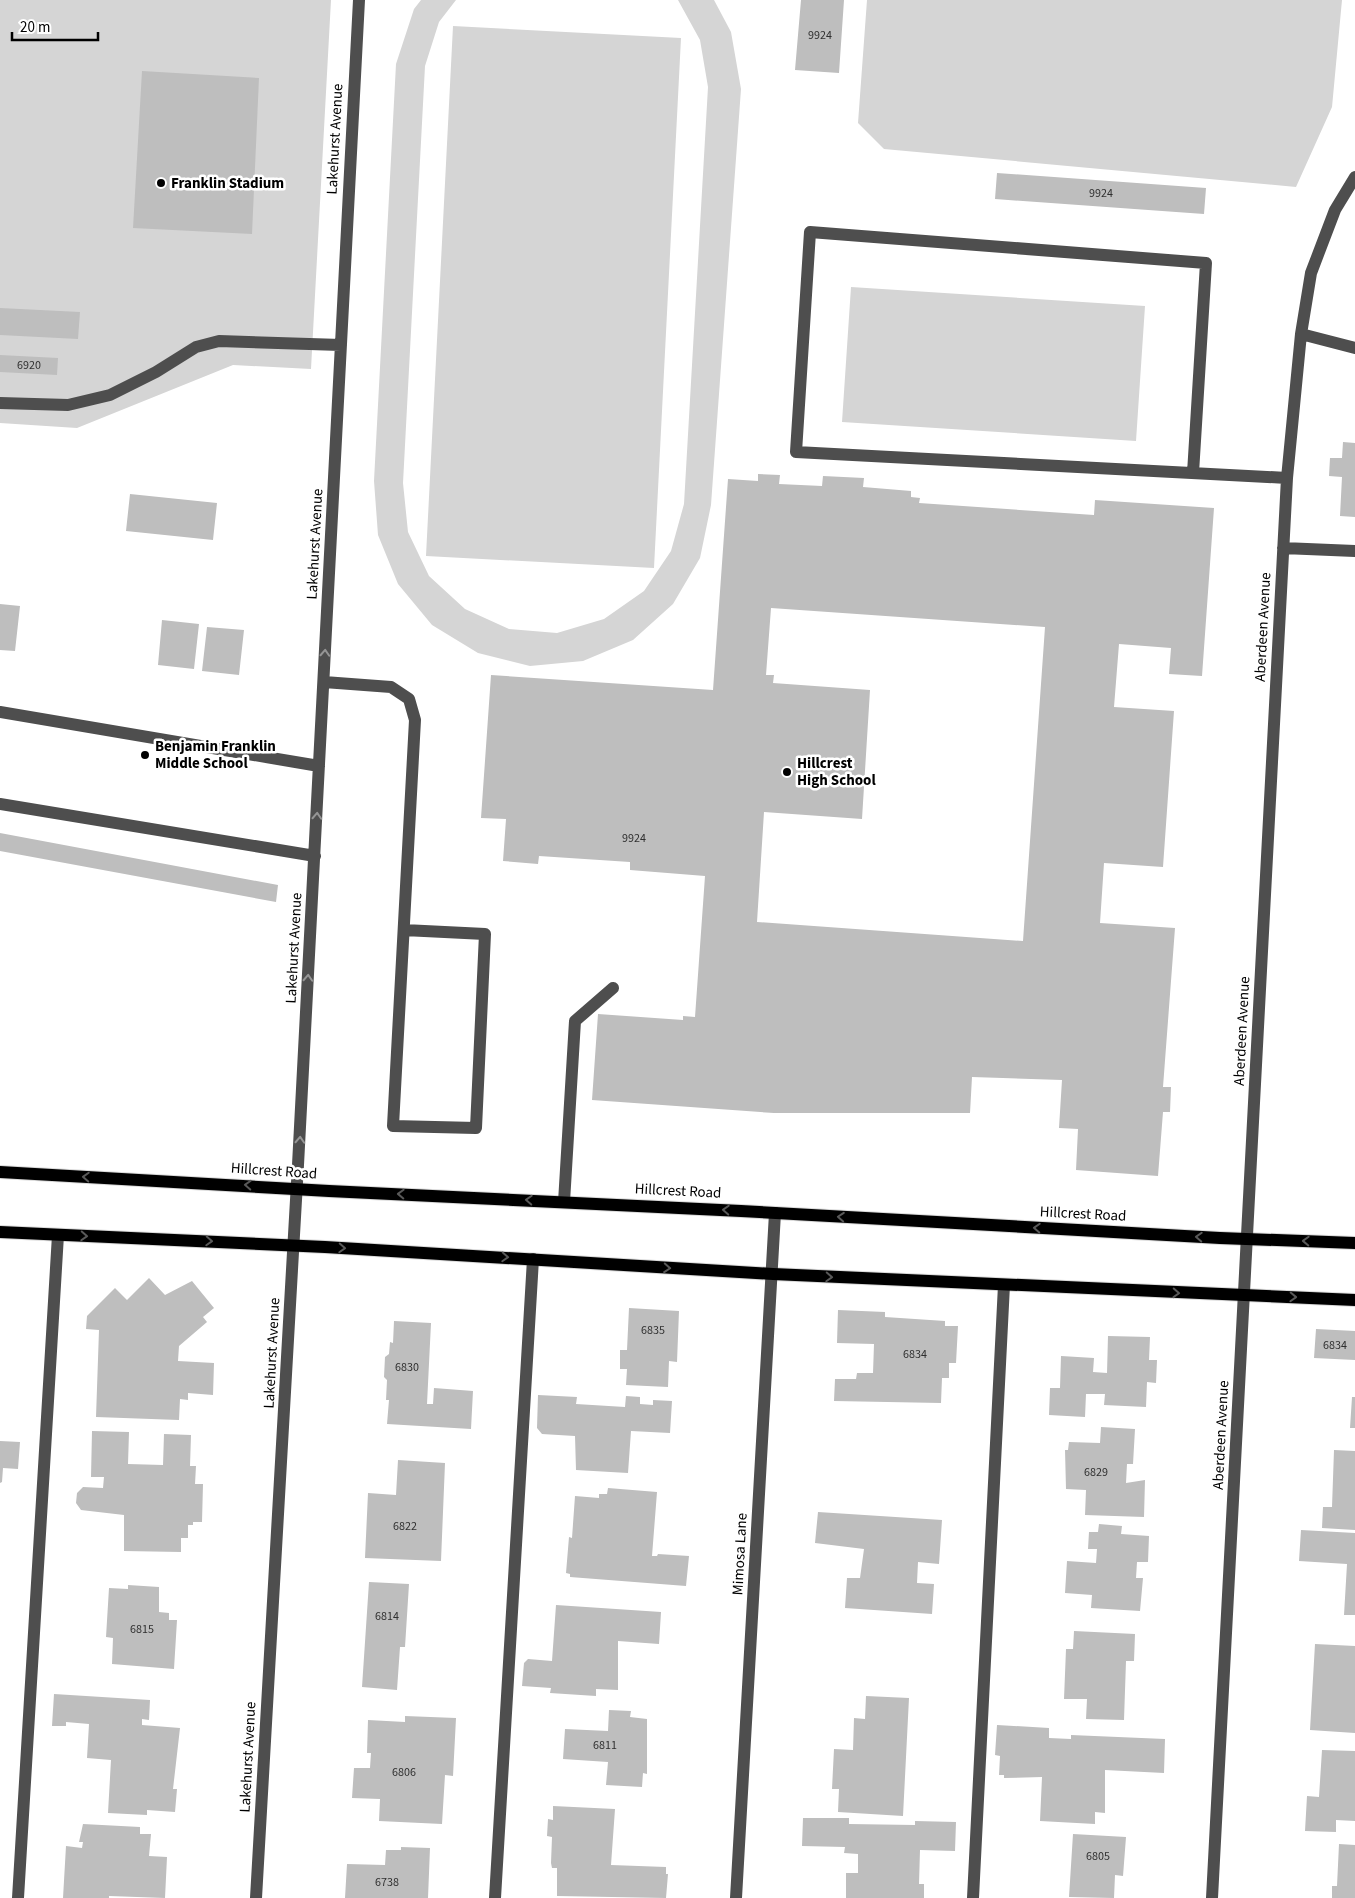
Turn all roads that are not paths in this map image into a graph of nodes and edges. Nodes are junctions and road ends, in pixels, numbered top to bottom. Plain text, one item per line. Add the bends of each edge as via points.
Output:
1 (359, 0) edge
2 (1355, 177) edge
3 (1302, 334) junction
4 (341, 346) junction
5 (1355, 348) edge
6 (0, 403) edge
7 (1193, 473) junction
8 (1287, 478) junction
9 (1283, 548) junction
10 (1355, 551) edge
11 (324, 682) junction
12 (0, 712) edge
13 (319, 766) junction
14 (0, 804) edge
15 (315, 856) junction
16 (404, 930) junction
17 (613, 988) dead end
18 (0, 1172) edge
19 (297, 1189) junction
20 (564, 1202) junction
21 (775, 1213) junction
22 (0, 1232) edge
23 (58, 1235) junction
24 (1248, 1240) junction
25 (1355, 1243) edge
26 (294, 1245) junction
27 (533, 1259) junction
28 (773, 1274) junction
29 (1004, 1285) junction
30 (1244, 1296) junction
31 (1355, 1300) edge
32 (18, 1898) edge
33 (256, 1898) edge
34 (495, 1898) edge
35 (736, 1898) edge
36 (973, 1898) edge
37 (1212, 1898) edge

1 - 4 street, Lakehurst Avenue
2 - 3 street, Aberdeen Avenue via 1335,210 1314,264
3 - 5 street
3 - 8 street, Aberdeen Avenue
4 - 6 street via 219,341 196,347 110,395 68,405
11 -> 4 street, Lakehurst Avenue
7 - 7 street via 796,452 810,232 1206,263
7 - 8 street
8 - 9 street, Aberdeen Avenue
9 - 10 street
9 - 24 street, Aberdeen Avenue
11 - 13 street, Lakehurst Avenue
11 - 16 street via 391,687 409,699 415,720
12 - 13 street
15 -> 13 street, Lakehurst Avenue
14 - 15 street
19 -> 15 street, Lakehurst Avenue
16 - 16 street via 393,1126 476,1128 485,934
17 - 20 street via 574,1021
19 -> 18 main road, Hillcrest Road
20 -> 19 main road, Hillcrest Road
19 - 26 street, Lakehurst Avenue
21 -> 20 main road, Hillcrest Road
24 -> 21 main road, Hillcrest Road
21 - 28 street, Mimosa Lane
22 - 23 main road
23 -> 26 main road
23 - 32 street
25 -> 24 main road, Hillcrest Road
24 - 30 street, Aberdeen Avenue
26 -> 27 main road
26 - 33 street, Lakehurst Avenue
27 -> 28 main road
27 - 34 street
28 -> 29 main road
28 - 35 street, Mimosa Lane
29 -> 30 main road
29 - 36 street
30 -> 31 main road
30 - 37 street, Aberdeen Avenue

